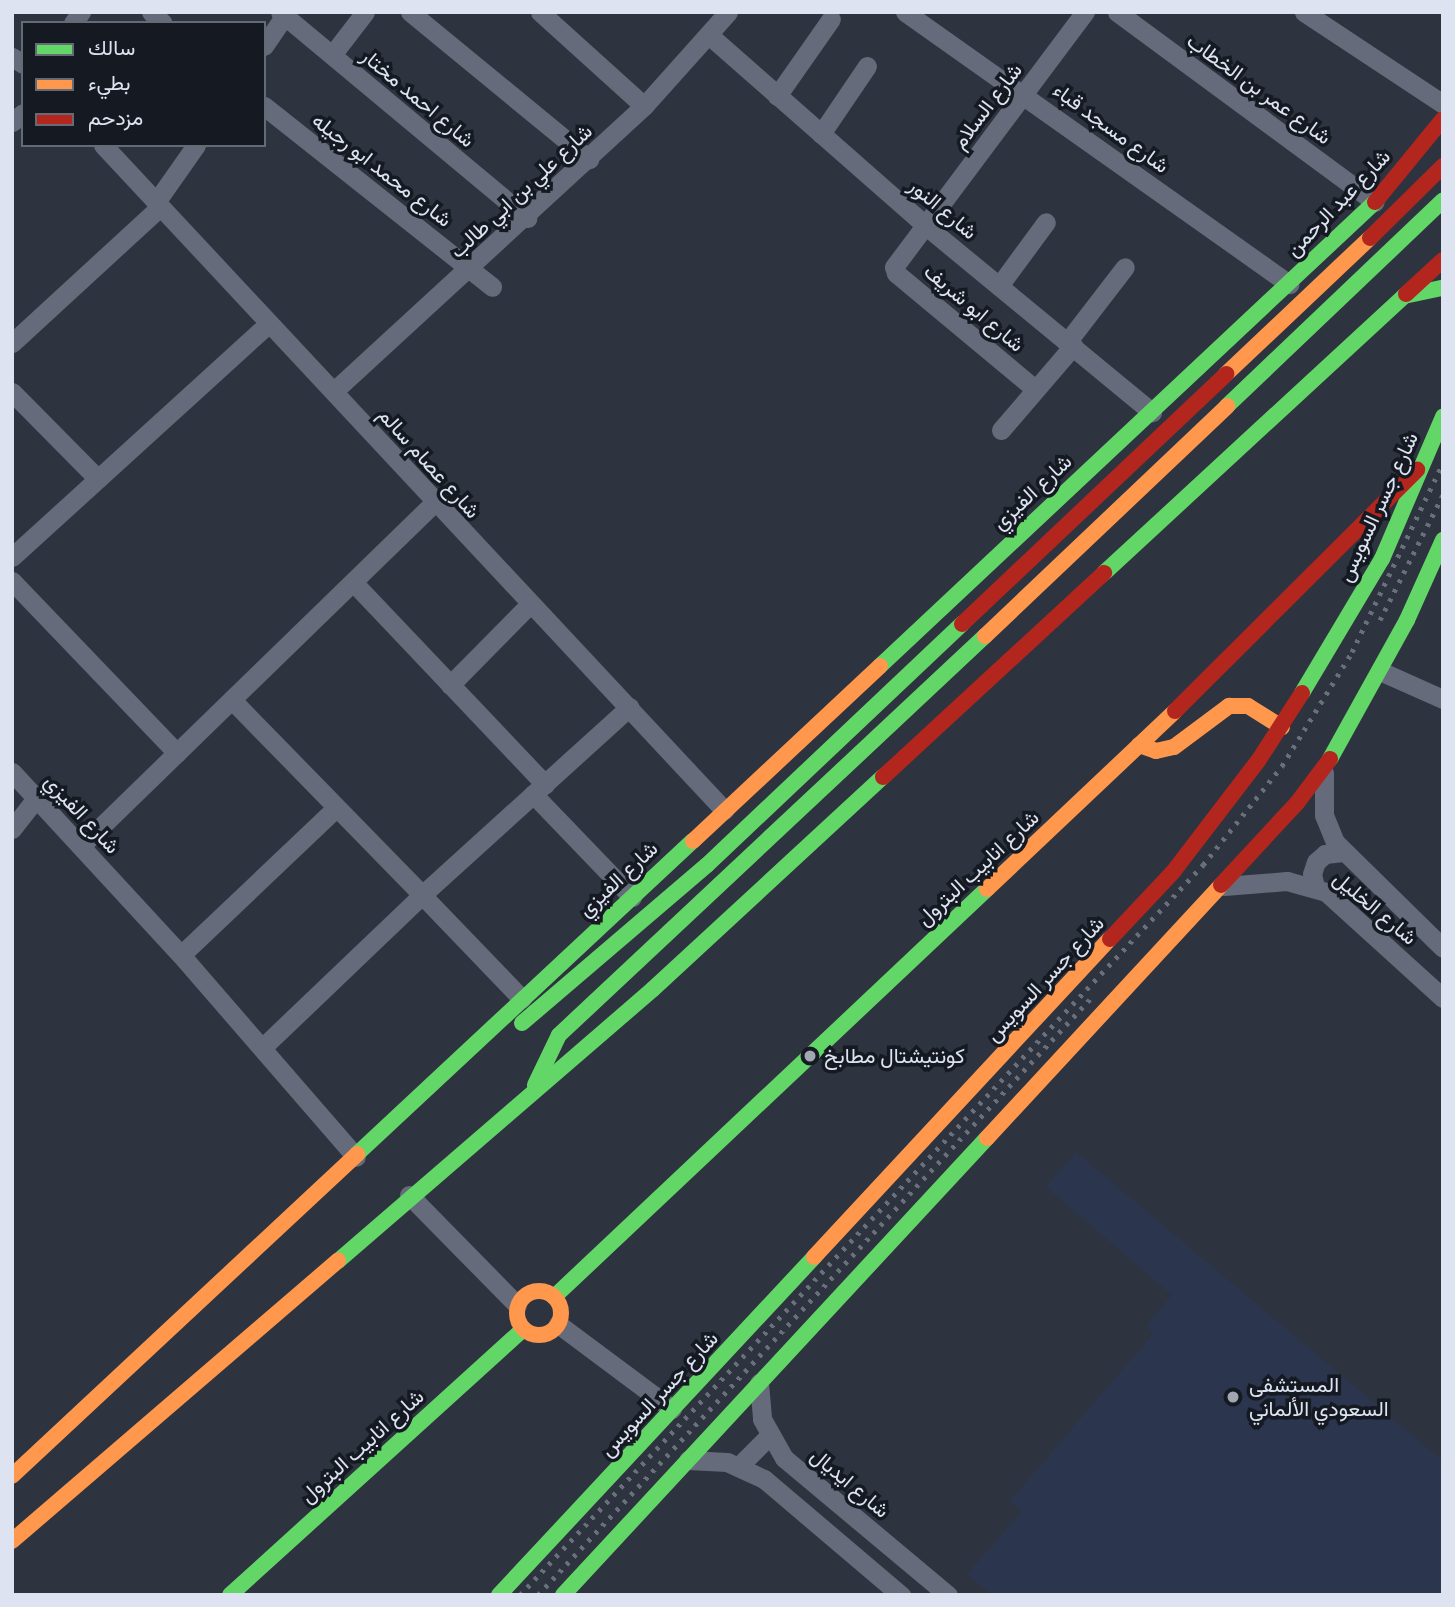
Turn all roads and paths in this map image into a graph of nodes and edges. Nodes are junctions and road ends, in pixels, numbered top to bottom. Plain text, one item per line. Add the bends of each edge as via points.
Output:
1 (365, 12) edge
2 (410, 12) edge
3 (540, 12) edge
4 (727, 12) edge
5 (905, 12) edge
6 (1085, 12) edge
7 (1117, 12) edge
8 (1304, 12) edge
9 (284, 14) edge
10 (831, 19) dead end
11 (709, 36) junction
12 (266, 43) edge
13 (332, 55) junction
14 (867, 66) dead end
15 (1025, 94) junction
16 (778, 96) junction
17 (1443, 104) edge
18 (644, 106) junction
19 (266, 108) edge
20 (1443, 119) edge
21 (821, 134) junction
22 (105, 147) edge
23 (195, 147) edge
24 (589, 159) junction
25 (1443, 166) edge
26 (1443, 199) edge
27 (1375, 202) junction
28 (158, 204) junction
29 (527, 218) junction
30 (1046, 222) dead end
31 (926, 226) junction
32 (1443, 260) edge
33 (1125, 267) dead end
34 (471, 269) junction
35 (1290, 284) junction
36 (999, 286) junction
37 (492, 287) dead end
38 (1443, 288) edge
39 (1404, 296) junction
40 (268, 324) junction
41 (12, 343) edge
42 (1070, 343) junction
43 (1035, 389) junction
44 (334, 391) junction
45 (12, 392) edge
46 (1152, 412) junction
47 (1443, 417) edge
48 (1001, 430) dead end
49 (1424, 463) junction
50 (98, 479) junction
51 (433, 504) junction
52 (1443, 540) edge
53 (12, 557) edge
54 (12, 581) edge
55 (353, 582) junction
56 (530, 604) junction
57 (1380, 671) junction
58 (450, 685) junction
59 (1443, 699) edge
60 (232, 700) junction
61 (629, 707) junction
62 (1282, 727) junction
63 (1139, 746) junction
64 (177, 753) junction
65 (1324, 769) junction
66 (12, 772) edge
67 (539, 789) junction
68 (37, 797) junction
69 (337, 808) junction
70 (724, 810) junction
71 (12, 828) edge
72 (82, 845) junction
73 (1343, 852) junction
74 (1224, 886) junction
75 (1315, 887) junction
76 (422, 895) junction
77 (632, 897) junction
78 (1443, 948) edge
79 (181, 955) junction
80 (1443, 998) edge
81 (522, 999) junction
82 (263, 1048) junction
83 (473, 1048) junction
84 (534, 1088) junction
85 (356, 1157) junction
86 (409, 1195) junction
87 (554, 1297) junction
88 (517, 1305) junction
89 (558, 1324) junction
90 (523, 1329) junction
91 (759, 1383) junction
92 (672, 1409) junction
93 (769, 1436) junction
94 (688, 1460) junction
95 (739, 1466) junction
96 (12, 1476) edge
97 (12, 1541) edge
98 (230, 1595) edge
99 (499, 1595) edge
100 (563, 1595) edge
101 (901, 1595) edge
102 (948, 1595) edge

1 - 13 street
2 - 24 street
3 - 18 street
4 - 11 street, شارع علي بن ابي طالب
5 - 15 street, شارع مسجد قباء
6 - 15 street, شارع السلام
7 - 27 street, شارع عمر بن الخطاب
8 - 17 street
9 - 12 street
9 - 13 street, شارع احمد مختار
10 - 16 street
11 - 16 street, شارع النور
11 - 18 street, شارع علي بن ابي طالب
13 - 29 street, شارع احمد مختار
14 - 21 street
15 - 31 street, شارع السلام
15 - 35 street, شارع مسجد قباء
16 - 21 street, شارع النور
18 - 24 street, شارع علي بن ابي طالب
19 - 34 street, شارع محمد ابو رجيله
20 - 27 main road, شارع عبد الرحمن
21 - 31 street, شارع النور
22 - 28 street, شارع عصام سالم
23 - 28 street
24 - 29 street, شارع علي بن ابي طالب
25 - 83 main road, bridge via 707,865 524,1022
26 - 27 main road via 1426,186 1404,184
26 - 84 main road via 717,891 559,1035
27 - 35 main road, شارع عبد الرحمن
28 - 40 street, شارع عصام سالم
28 - 41 street
29 - 34 street, شارع علي بن ابي طالب
30 - 36 street
31 - 36 street, شارع النور
31 - 43 street, شارع ابو شريف via 894,271
32 - 39 main road
33 - 42 street
34 - 37 street, شارع محمد ابو رجيله
34 - 44 street, شارع علي بن ابي طالب
35 - 46 main road, شارع الفيزي
36 - 42 street, شارع النور
38 - 39 main road
39 - 84 main road via 653,989
40 - 44 street, شارع عصام سالم
40 - 50 street
42 - 43 street
42 - 46 street, شارع النور
43 - 48 street
44 - 51 street, شارع عصام سالم
45 - 50 street
46 - 70 main road, شارع الفيزي
47 - 49 main road, شارع جسر السويس
49 - 62 main road, شارع جسر السويس via 1382,559
49 - 63 main road, شارع انابيب البترول
50 - 53 street
51 - 55 street
51 - 56 street, شارع عصام سالم
52 - 57 main road
54 - 64 street
55 - 58 street
55 - 60 street
56 - 58 street
56 - 61 street, شارع عصام سالم
57 - 59 street
57 - 65 main road
58 - 67 street
60 - 64 street
60 - 69 street
61 - 67 street
61 - 70 street, شارع عصام سالم
62 - 63 main road via 1248,706 1229,706 1174,747 1156,751
62 - 92 main road, شارع جسر السويس via 1173,872
63 - 87 main road, شارع انابيب البترول
64 - 72 street
65 - 73 street, شارع الخليل via 1324,815
65 - 74 main road
66 - 68 street, شارع الفيزي
67 - 76 street
67 - 77 street
68 - 71 street
68 - 72 street, شارع الفيزي
69 - 76 street
69 - 79 street
70 - 77 main road, شارع الفيزي
72 - 79 street, شارع الفيزي
73 - 75 street via 1325,854 1316,862 1312,874
73 - 78 street, شارع الخليل
74 - 75 street, شارع الخليل via 1270,880
74 - 91 main road
75 - 80 street, شارع الخليل via 1335,898
76 - 81 street
76 - 82 street
77 - 81 main road, شارع الفيزي
79 - 82 street, شارع الفيزي
81 - 83 main road, شارع الفيزي
82 - 85 street, شارع الفيزي
83 - 85 main road, شارع الفيزي
84 - 86 main road
85 - 96 main road
86 - 88 street
86 - 97 main road
87 - 88 main road via 543,1291 531,1292
87 - 89 main road via 560,1307
88 - 90 main road via 516,1318
89 - 90 main road via 541,1335
89 - 92 street
90 - 98 main road, شارع انابيب البترول
91 - 93 street, شارع ايديال
91 - 94 main road
92 - 99 main road, شارع جسر السويس
93 - 95 street
93 - 102 street, شارع ايديال via 784,1458
94 - 95 street
94 - 100 main road
95 - 101 street via 765,1479

